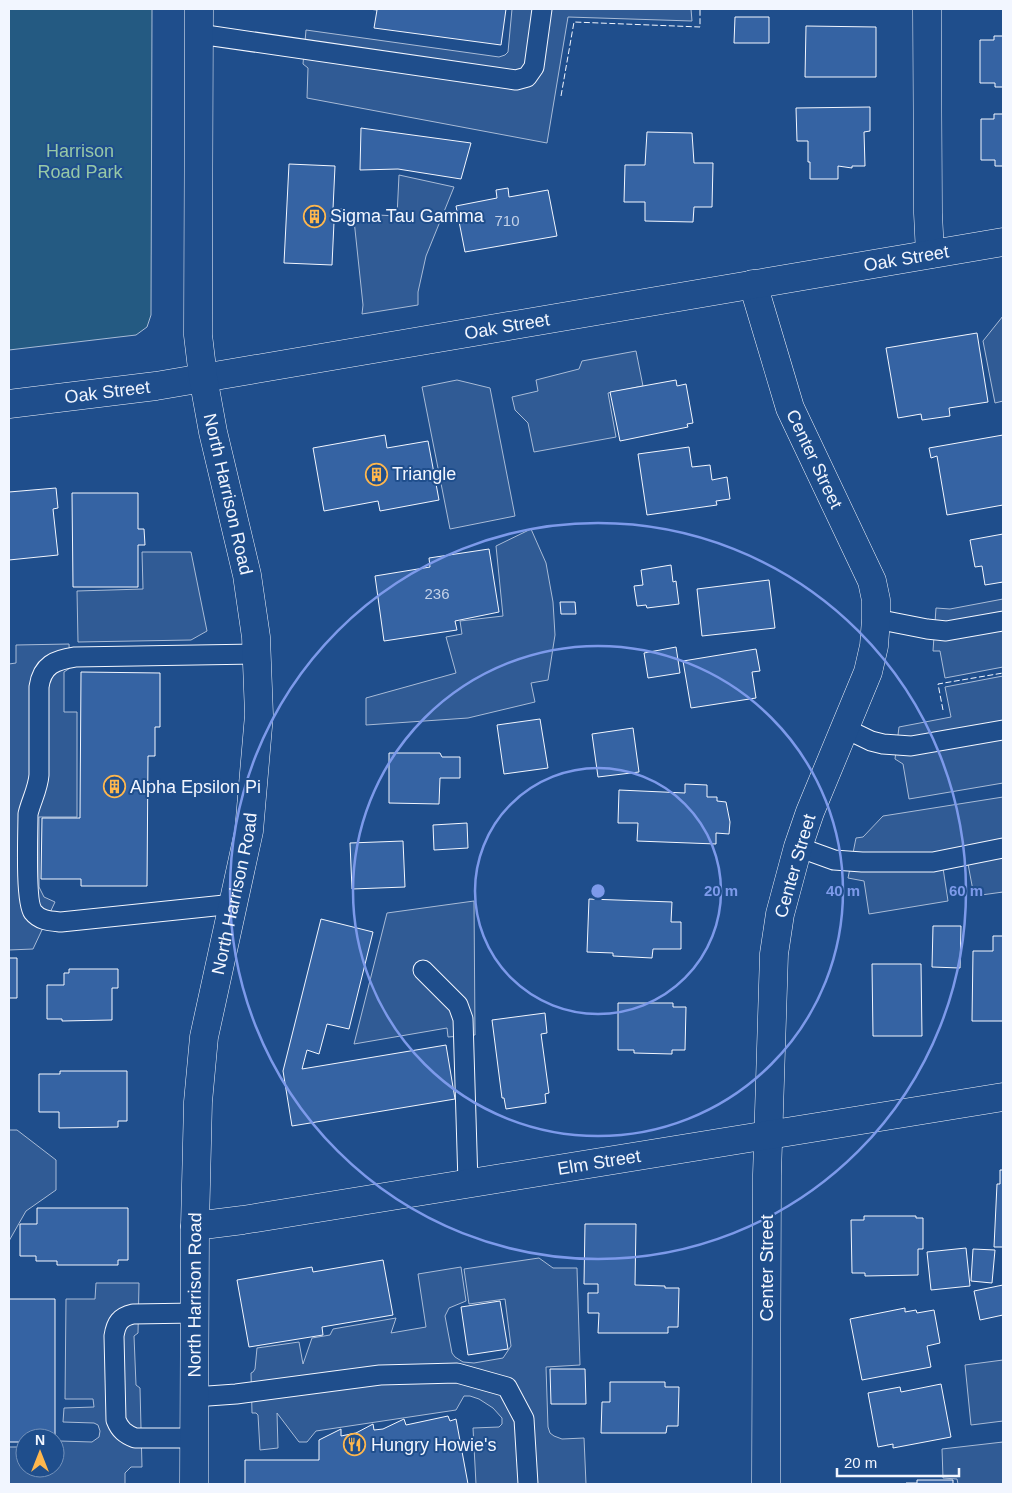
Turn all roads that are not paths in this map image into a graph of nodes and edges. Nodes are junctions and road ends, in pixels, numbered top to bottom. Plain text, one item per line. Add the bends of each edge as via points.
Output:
1 (542, 9) edge
2 (927, 9) edge
3 (199, 21) edge
4 (1003, 242) edge
5 (930, 254) junction
6 (752, 284) junction
7 (204, 377) junction
8 (9, 404) edge
9 (876, 618) junction
10 (1003, 621) edge
11 (256, 654) junction
12 (844, 728) junction
13 (1003, 730) edge
14 (798, 847) junction
15 (1003, 848) edge
16 (234, 904) junction
17 (423, 970) dead end
18 (1003, 1097) edge
19 (768, 1135) junction
20 (468, 1183) junction
21 (195, 1226) junction
22 (195, 1313) junction
23 (194, 1397) junction
24 (194, 1438) junction
25 (194, 1484) edge
26 (528, 1484) edge
27 (766, 1484) edge

1 - 3 lane via 534,67 527,77 516,80
2 - 5 street
3 - 7 street, North Harrison Road via 198,335
4 - 5 street, Oak Street
5 - 6 street, Oak Street
6 - 7 street, Oak Street
6 - 9 street, Center Street via 790,408 872,581
7 - 8 street, Oak Street
7 - 11 street, North Harrison Road via 247,575
9 - 10 lane via 946,632
9 - 12 street, Center Street via 868,672
11 - 16 street, North Harrison Road via 259,715 249,831
11 - 16 lane via 65,658 54,661 45,669 39,687 38,787 28,814 29,898 33,911 43,920 61,922
12 - 13 lane via 882,744 911,746
12 - 14 street, Center Street
14 - 15 lane via 834,860 862,862 933,862
14 - 19 street, Center Street via 780,914 774,954
16 - 21 street, North Harrison Road via 204,1037 198,1102
17 - 20 lane via 458,1005 463,1019
18 - 19 street, Elm Street
19 - 20 street, Elm Street
19 - 27 street, Center Street
20 - 21 street, Elm Street
21 - 22 street, North Harrison Road
22 - 23 street, North Harrison Road
22 - 24 lane via 125,1316 118,1320 114,1336 116,1420 120,1429 135,1438
23 - 24 street, North Harrison Road
23 - 26 lane via 380,1375 457,1373 507,1386 524,1418
24 - 25 street, North Harrison Road

